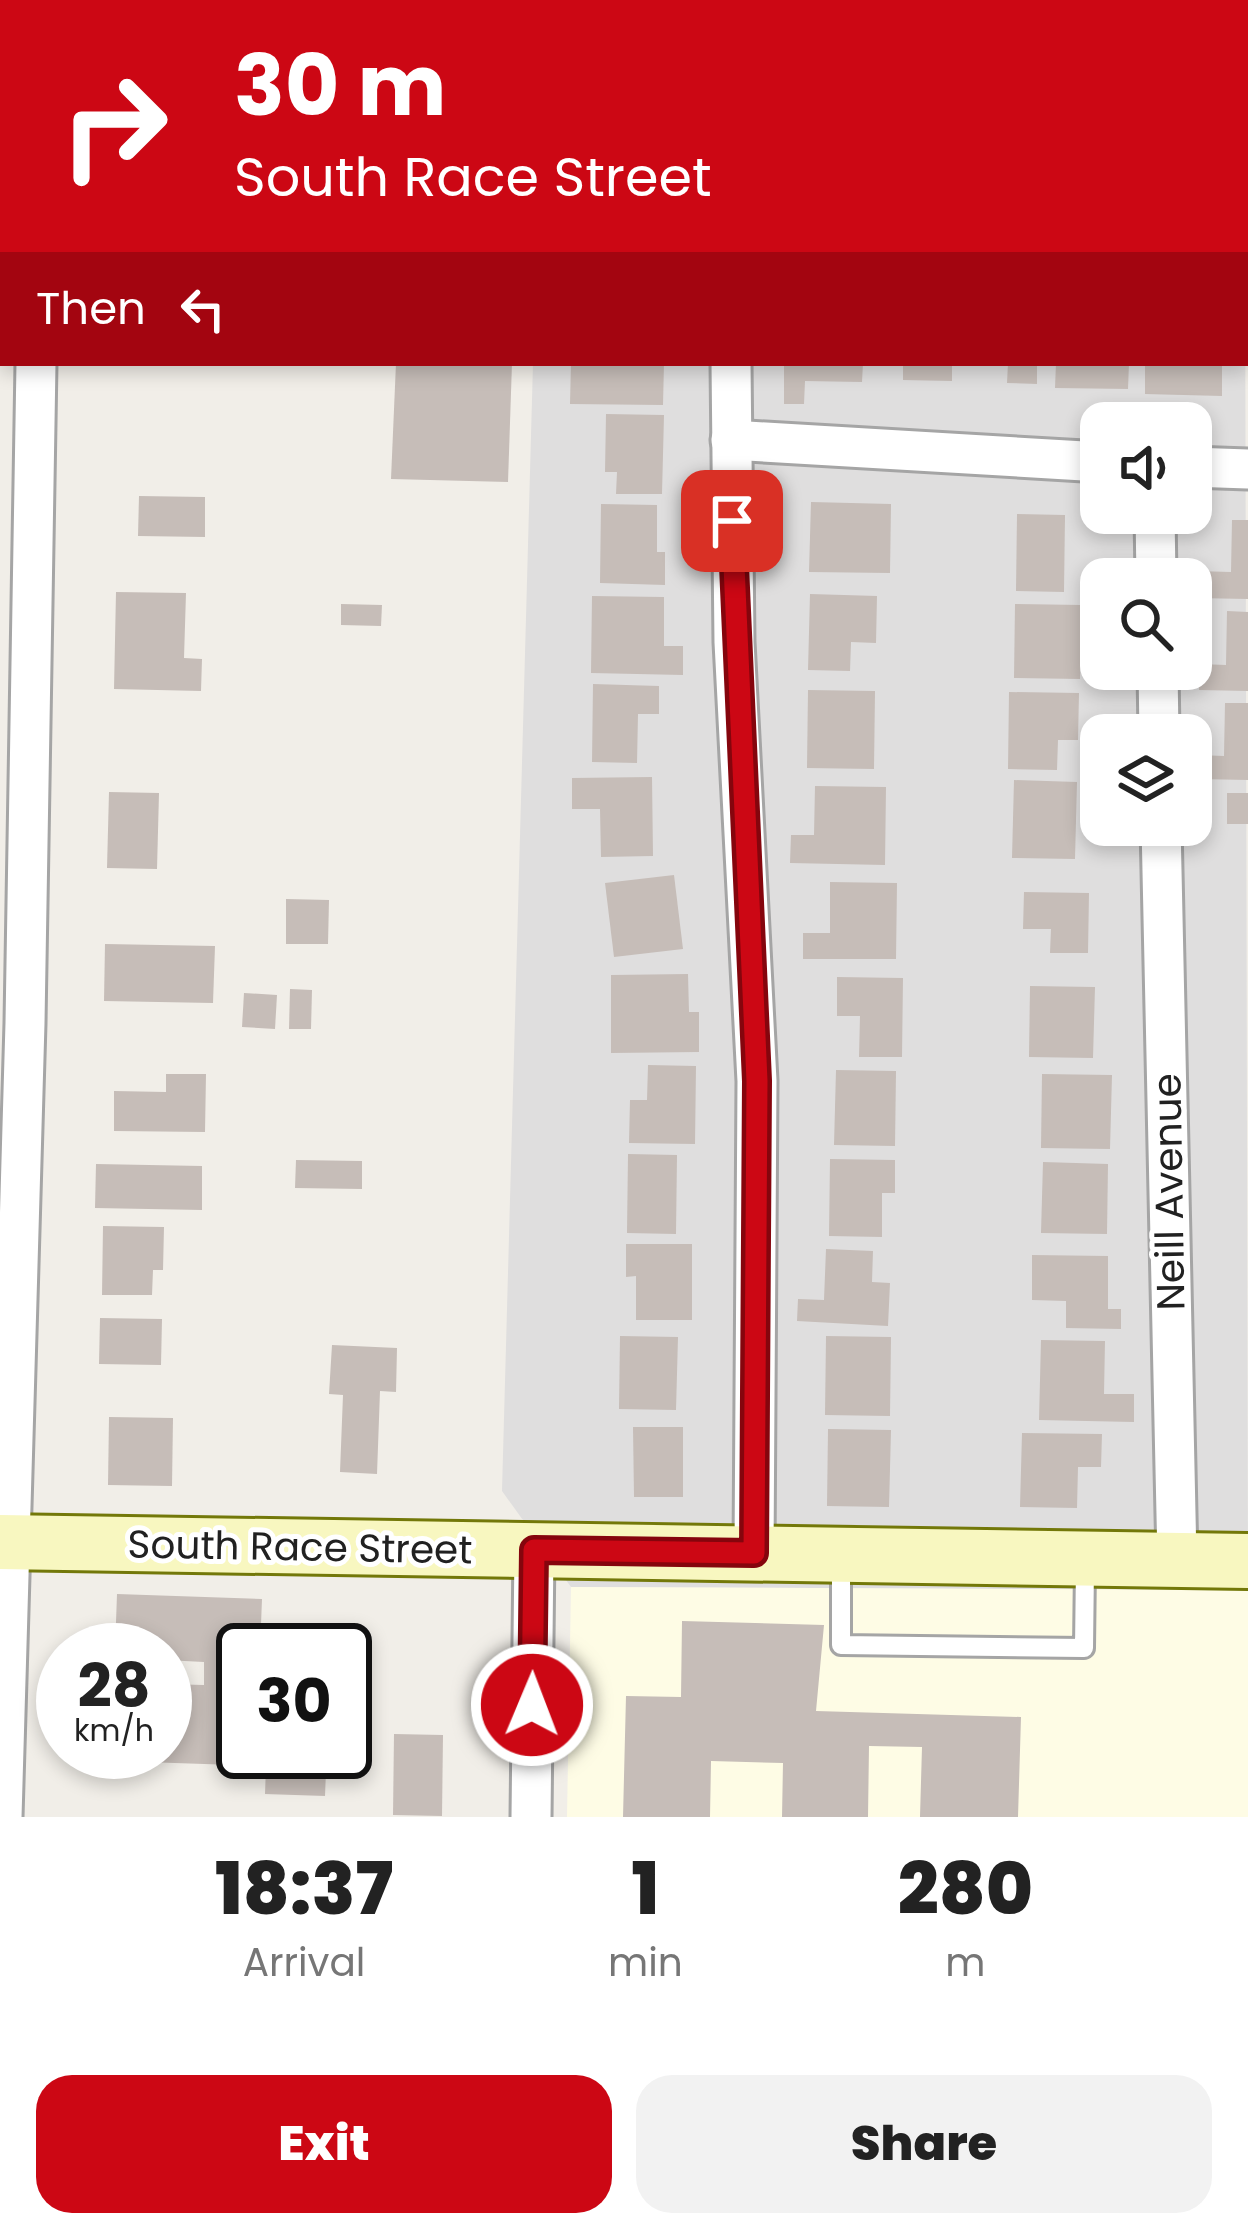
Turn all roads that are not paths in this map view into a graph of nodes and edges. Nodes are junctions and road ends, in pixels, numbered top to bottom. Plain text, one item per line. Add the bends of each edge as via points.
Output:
1 (36, 366) edge
2 (731, 366) edge
3 (731, 440) junction
4 (1080, 461) edge
5 (1212, 468) edge
6 (1248, 470) edge
7 (18, 494) edge
8 (1161, 846) edge
9 (12, 1023) edge
10 (4, 1542) edge
11 (534, 1550) junction
12 (754, 1553) junction
13 (841, 1555) junction
14 (1085, 1558) junction
15 (1177, 1560) junction
16 (1248, 1561) edge
17 (2, 1817) edge
18 (531, 1817) edge

1 - 7 street
2 - 3 street
3 - 4 street
3 - 12 street via 757,1081
5 - 6 street
7 - 9 street
8 - 15 street, Neill Avenue
9 - 10 street
10 - 11 main road, South Race Street
10 - 17 street
11 - 12 main road, South Race Street
11 - 18 street
12 - 13 main road, South Race Street
13 - 14 main road, South Race Street
13 - 14 lane via 841,1645 1084,1648
14 - 15 main road, South Race Street
15 - 16 main road, South Race Street

